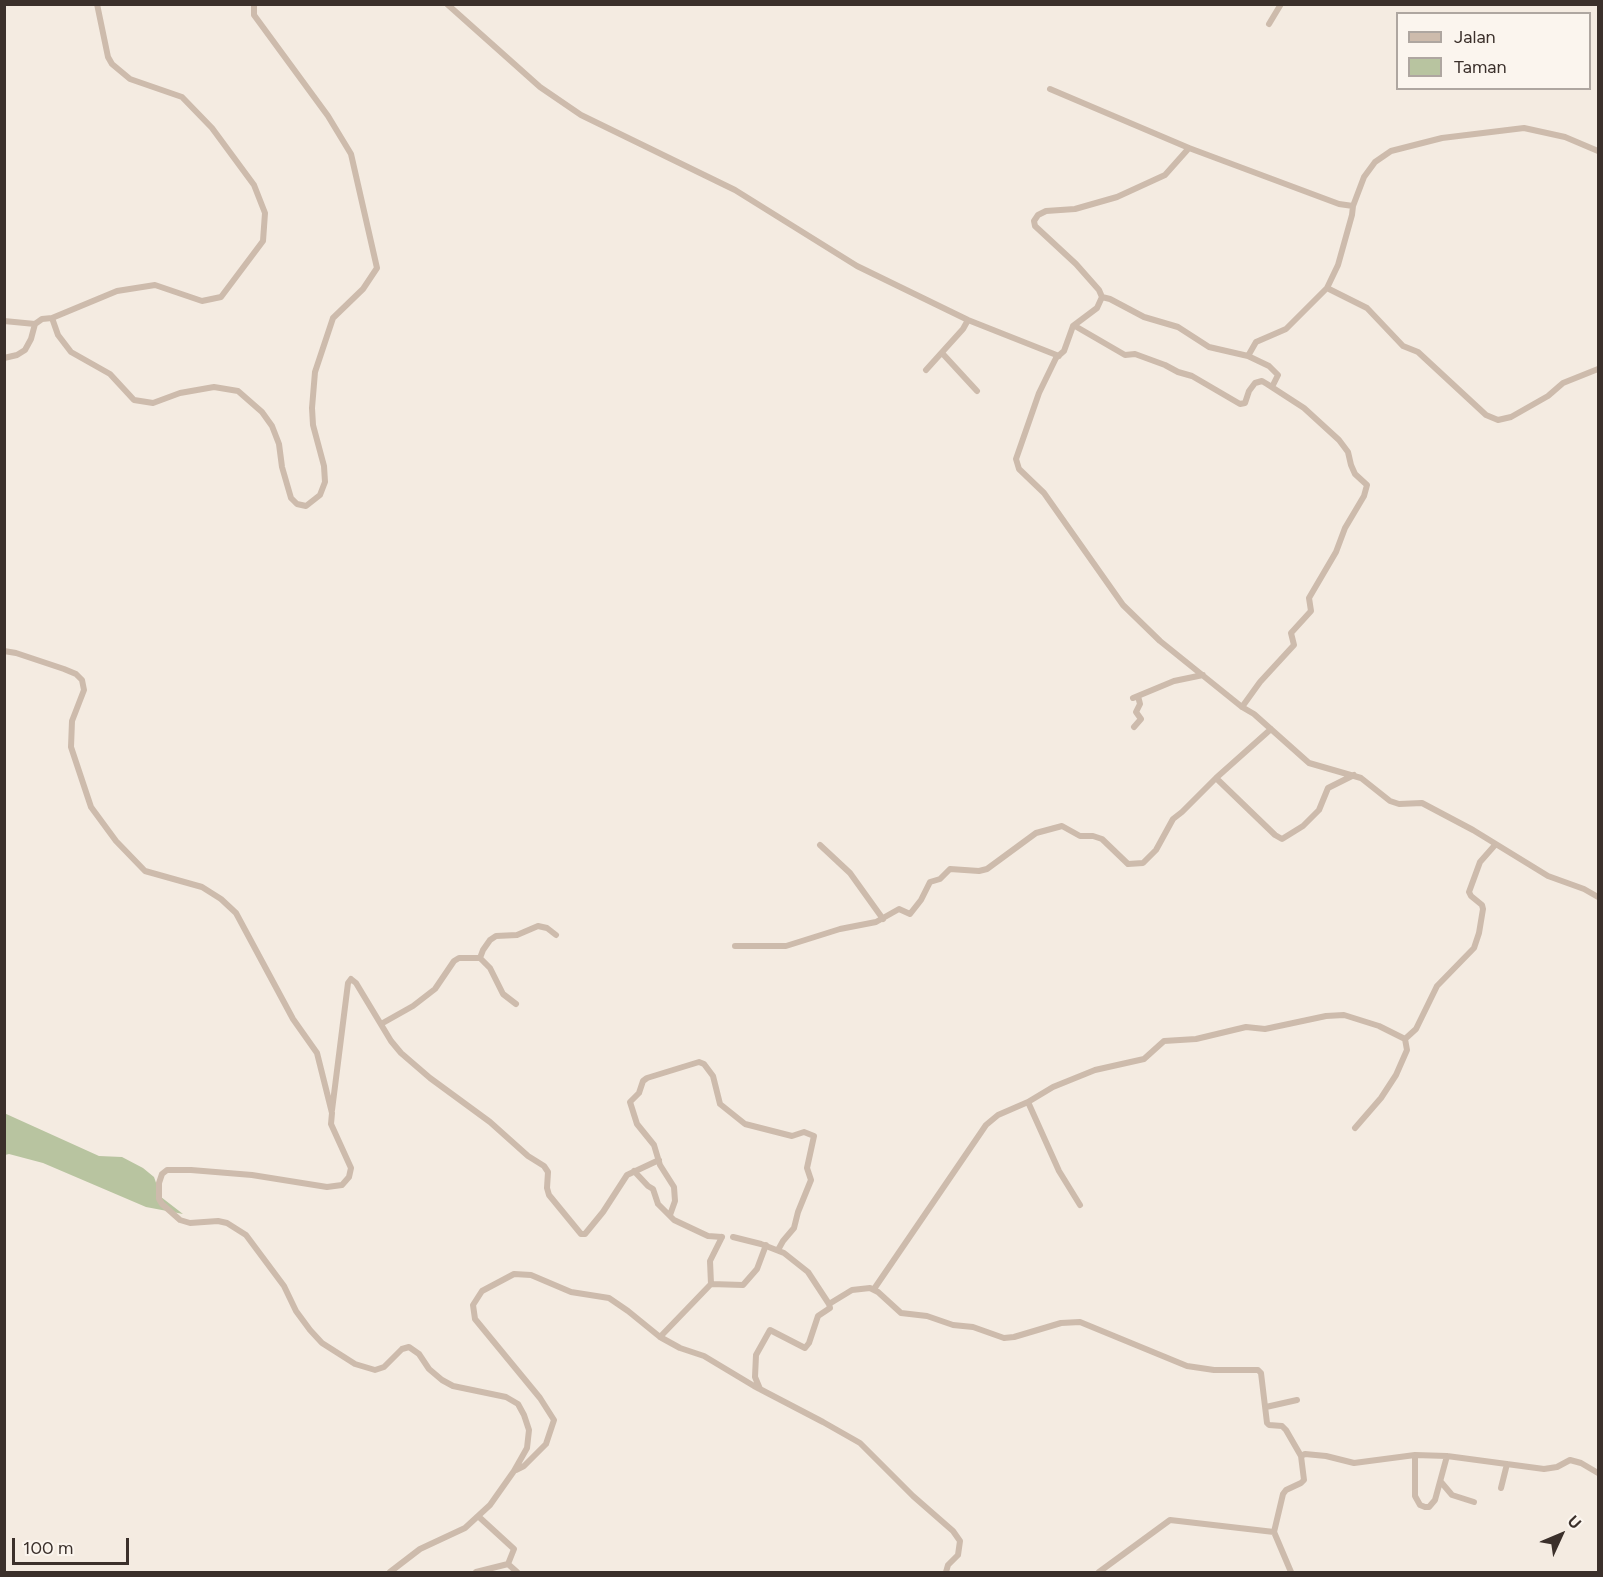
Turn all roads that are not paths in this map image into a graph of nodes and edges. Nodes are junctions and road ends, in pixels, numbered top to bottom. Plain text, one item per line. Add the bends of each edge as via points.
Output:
1 (97, 4) edge
2 (254, 4) edge
3 (447, 4) edge
4 (1281, 4) edge
5 (1269, 24) dead end
6 (1050, 89) dead end
7 (1189, 148) junction
8 (1599, 151) edge
9 (1353, 206) junction
10 (1327, 288) junction
11 (1102, 297) junction
12 (52, 318) junction
13 (968, 320) junction
14 (4, 321) edge
15 (35, 324) junction
16 (1075, 326) junction
17 (942, 352) junction
18 (1059, 356) junction
19 (1248, 356) junction
20 (4, 358) edge
21 (1599, 369) edge
22 (926, 370) dead end
23 (1272, 387) junction
24 (977, 391) dead end
25 (4, 651) edge
26 (1203, 675) junction
27 (1242, 707) junction
28 (1134, 727) dead end
29 (1271, 729) junction
30 (1354, 775) junction
31 (1216, 778) junction
32 (820, 845) dead end
33 (1495, 845) junction
34 (1599, 897) edge
35 (883, 919) junction
36 (556, 935) dead end
37 (735, 946) dead end
38 (480, 958) junction
39 (516, 1004) dead end
40 (381, 1024) junction
41 (1405, 1039) junction
42 (1029, 1102) junction
43 (332, 1113) junction
44 (1355, 1128) dead end
45 (659, 1160) junction
46 (634, 1171) junction
47 (1080, 1205) dead end
48 (670, 1215) junction
49 (733, 1238) dead end
50 (766, 1245) junction
51 (778, 1250) junction
52 (711, 1284) junction
53 (874, 1290) junction
54 (829, 1304) junction
55 (660, 1338) junction
56 (760, 1389) junction
57 (1297, 1400) dead end
58 (1266, 1407) junction
59 (1415, 1455) junction
60 (1301, 1456) junction
61 (1447, 1456) junction
62 (1507, 1464) junction
63 (514, 1471) junction
64 (1599, 1473) edge
65 (1441, 1482) junction
66 (1501, 1488) dead end
67 (1474, 1502) dead end
68 (478, 1516) junction
69 (1274, 1532) junction
70 (508, 1564) junction
71 (390, 1572) edge
72 (476, 1572) edge
73 (517, 1572) edge
74 (946, 1572) edge
75 (1099, 1572) edge
76 (1291, 1572) edge

1 - 12 street via 112,64 130,79 182,97 212,128 254,185 265,213 263,241 220,297 202,302 155,285 117,291
2 - 12 street via 254,15 351,154 376,261 369,282 333,318 315,372 313,425 325,474 320,495 306,506 291,498 272,426 238,391 214,387 153,403 134,400 110,374 71,352 58,335
3 - 13 street via 540,87 581,115 735,190 857,266
4 - 5 street
6 - 7 street
7 - 9 street
7 - 11 street via 1165,175 1117,197 1075,209 1046,211 1034,221 1038,230 1076,264
8 - 9 street via 1565,137 1524,128 1442,138 1391,151 1375,162 1364,177
9 - 10 street via 1338,265
10 - 19 street via 1286,329 1256,342
10 - 21 street via 1367,308 1403,346 1418,352 1486,415 1498,420 1548,396 1563,383
11 - 16 street via 1097,308
11 - 19 street via 1178,327 1209,347
12 - 15 street
13 - 17 street
13 - 18 street
14 - 15 street
15 - 20 street via 25,350
16 - 18 street
16 - 23 street via 1125,355 1135,354 1192,376 1240,404 1245,404 1255,383 1262,381
17 - 22 street
17 - 24 street
18 - 26 street via 1025,431 1016,459 1019,469 1044,493 1124,605 1160,641
19 - 23 street via 1276,372
23 - 27 street via 1304,408 1339,440 1348,452 1355,474 1368,486 1309,598 1311,611 1291,633 1294,645
25 - 43 street via 64,669 82,680 84,690 72,721 71,747 91,807 116,841 145,870 202,887 236,913 293,1019 317,1053
26 - 27 street
26 - 28 street via 1174,681 1136,697 1140,704 1136,712 1141,719
27 - 29 street
29 - 30 street via 1309,763
29 - 31 street
30 - 31 street via 1328,788 1319,810 1282,839
30 - 33 street via 1390,801 1422,803
31 - 35 street via 1173,819 1158,847 1143,863 1128,864 1101,839 1080,836 1062,826 1036,833 987,869 950,869 930,882 912,912 901,908
32 - 35 street via 850,873
33 - 34 street via 1548,876
33 - 41 street via 1480,862 1469,892 1483,909 1474,948 1437,986 1416,1029
35 - 37 street via 786,946
36 - 38 street via 542,926 517,935 496,936
38 - 39 street via 490,968 503,994
38 - 40 street via 454,961 435,989
40 - 43 street via 356,983 350,980
40 - 46 street via 396,1047 422,1071 544,1166 549,1195 580,1234 585,1234 621,1181
41 - 42 street via 1344,1015 1265,1029 1246,1027 1196,1039 1164,1041 1144,1059 1087,1073
41 - 44 street via 1407,1050 1401,1066 1381,1098
42 - 47 street via 1059,1171
42 - 53 street via 1007,1109 986,1125
43 - 63 street via 331,1124 351,1168 342,1185 166,1170 159,1183 159,1199 180,1220 227,1223 246,1236 284,1286 310,1330 322,1343 355,1364 375,1370 409,1347 429,1370 453,1386 506,1397 518,1404 529,1430 527,1448
45 - 46 street
45 - 48 street via 674,1188
45 - 51 street via 654,1145 634,1118 630,1100 639,1093 646,1078 695,1063 708,1069 720,1104 745,1124 792,1136 812,1134 815,1140 807,1168 810,1180 794,1228
46 - 48 street
48 - 52 street via 708,1236 722,1237 710,1261
49 - 50 street
50 - 51 street
50 - 52 street via 757,1269 743,1285
51 - 54 street via 808,1272
52 - 55 street
53 - 54 street via 852,1290
53 - 58 street via 899,1312 973,1327 1004,1338 1080,1322 1187,1366 1258,1370
54 - 56 street via 830,1308 818,1316 805,1348 770,1330 756,1356 755,1377
55 - 56 street via 704,1356
55 - 63 street via 609,1298 571,1292 531,1275 514,1274 482,1291 473,1305 475,1319 554,1420 546,1444
56 - 74 street via 860,1443 953,1531 960,1547
57 - 58 street
58 - 60 street via 1268,1424 1282,1426
59 - 60 street via 1354,1463 1326,1456
59 - 61 street
59 - 65 street via 1415,1496 1420,1505 1432,1504
60 - 69 street via 1304,1480 1283,1494
61 - 62 street
61 - 65 street
62 - 64 street via 1551,1469 1570,1460
62 - 66 street
63 - 68 street
65 - 67 street via 1452,1495
68 - 70 street via 514,1549
68 - 71 street via 465,1528 420,1549
69 - 75 street via 1170,1520
69 - 76 street
70 - 72 street
70 - 73 street

